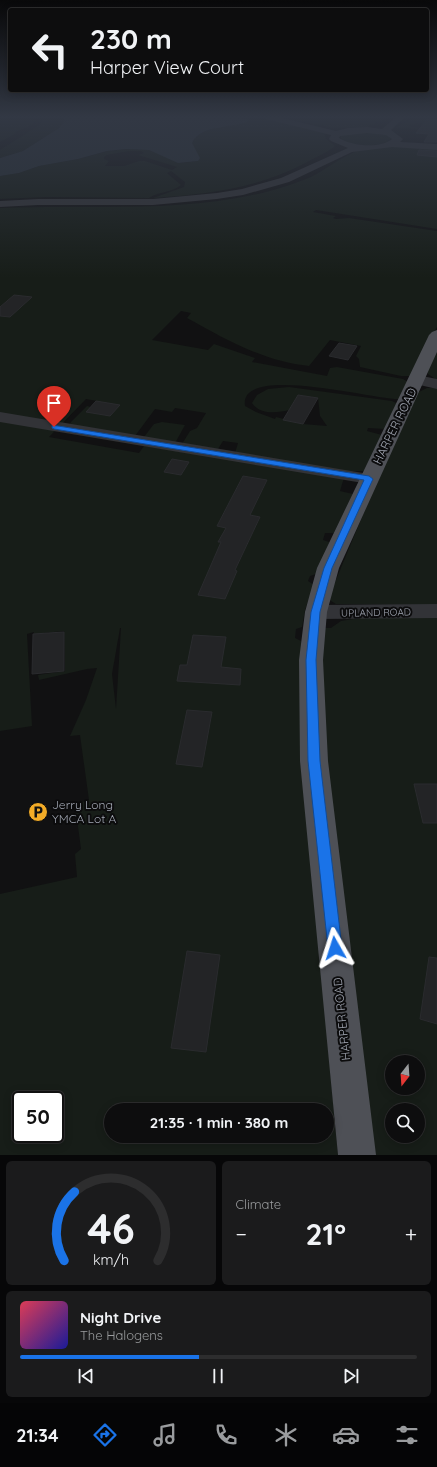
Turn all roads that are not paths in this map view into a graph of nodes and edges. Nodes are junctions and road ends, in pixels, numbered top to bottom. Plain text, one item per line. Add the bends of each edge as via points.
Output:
1 (304, 171) edge
2 (0, 204) edge
3 (437, 335) edge
4 (427, 382) edge
5 (0, 417) edge
6 (369, 479) junction
7 (437, 611) edge
8 (316, 612) junction
9 (356, 1155) edge

1 - 2 street via 285,180 243,192 217,196 153,202
3 - 4 main road, HARPER ROAD
4 - 6 main road, HARPER ROAD
5 - 6 street
6 - 8 main road, HARPER ROAD via 328,568
7 - 8 street, UPLAND ROAD
8 - 9 main road, HARPER ROAD via 311,660 314,761

